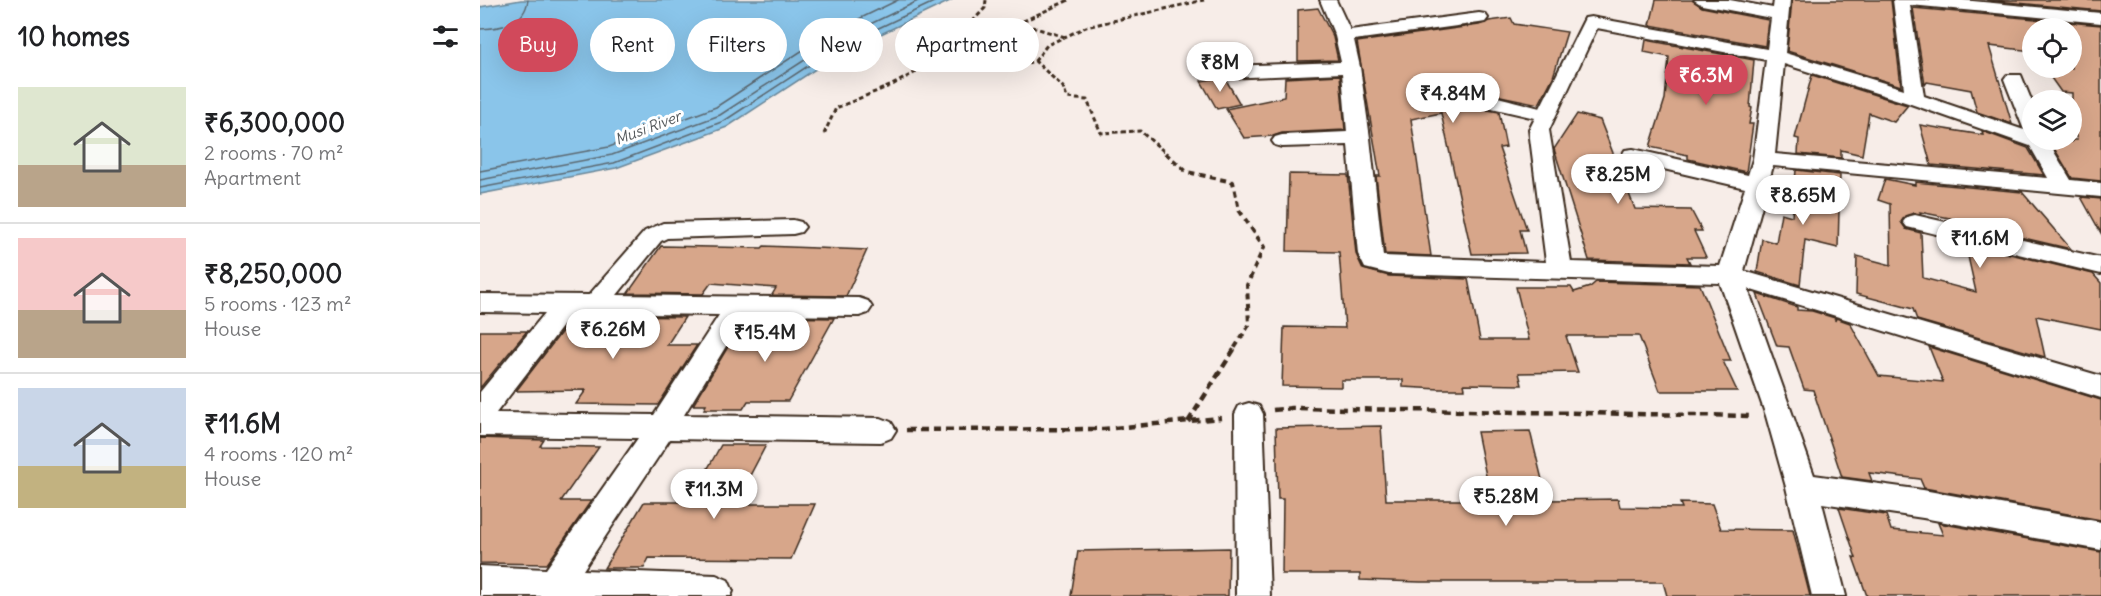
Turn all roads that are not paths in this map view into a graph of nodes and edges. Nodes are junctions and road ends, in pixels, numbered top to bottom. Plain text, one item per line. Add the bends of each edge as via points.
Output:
1 (1328, 0) edge
2 (1702, 0) edge
3 (1901, 0) edge
4 (1907, 0) edge
5 (1781, 7) edge
6 (1479, 18) dead end
7 (2101, 18) edge
8 (1344, 36) junction
9 (1776, 56) junction
10 (1351, 67) junction
11 (1226, 72) dead end
12 (2014, 79) dead end
13 (1446, 95) dead end
14 (1915, 99) junction
15 (2022, 100) edge
16 (1546, 115) junction
17 (2022, 132) edge
18 (1360, 138) junction
19 (1282, 141) dead end
20 (2044, 150) edge
21 (1633, 155) dead end
22 (1764, 159) junction
23 (1758, 184) junction
24 (2063, 186) junction
25 (2101, 190) edge
26 (1916, 222) dead end
27 (793, 227) dead end
28 (2101, 266) edge
29 (1560, 271) junction
30 (1730, 275) junction
31 (480, 303) edge
32 (566, 304) junction
33 (595, 305) junction
34 (737, 307) junction
35 (859, 307) dead end
36 (2101, 387) edge
37 (480, 412) edge
38 (1249, 414) road end
39 (480, 424) edge
40 (662, 427) junction
41 (881, 430) road end
42 (1802, 487) junction
43 (2101, 536) edge
44 (480, 582) edge
45 (550, 591) edge
46 (716, 591) dead end
47 (1253, 596) edge
48 (1829, 596) edge

1 - 8 street
2 - 5 street
3 - 14 street
4 - 7 street
5 - 9 street
6 - 8 street
8 - 10 street
9 - 14 street
9 - 16 street via 1591,22
9 - 22 street
10 - 11 street
10 - 18 street
12 - 15 street
13 - 16 street
14 - 17 street
16 - 29 street via 1539,130
18 - 19 street
18 - 29 street via 1370,254 1374,261 1389,266
20 - 24 street
21 - 23 street
22 - 23 street
22 - 24 street
23 - 30 street
24 - 25 street
26 - 28 street
27 - 33 street via 663,231 653,236
29 - 30 street
30 - 36 street
30 - 42 street
31 - 32 street
32 - 33 street
32 - 37 street
33 - 34 street
34 - 35 street
34 - 40 street
38 - 47 street
39 - 40 street
40 - 41 street
40 - 45 street
42 - 43 street
42 - 48 street
44 - 45 street
45 - 46 street

